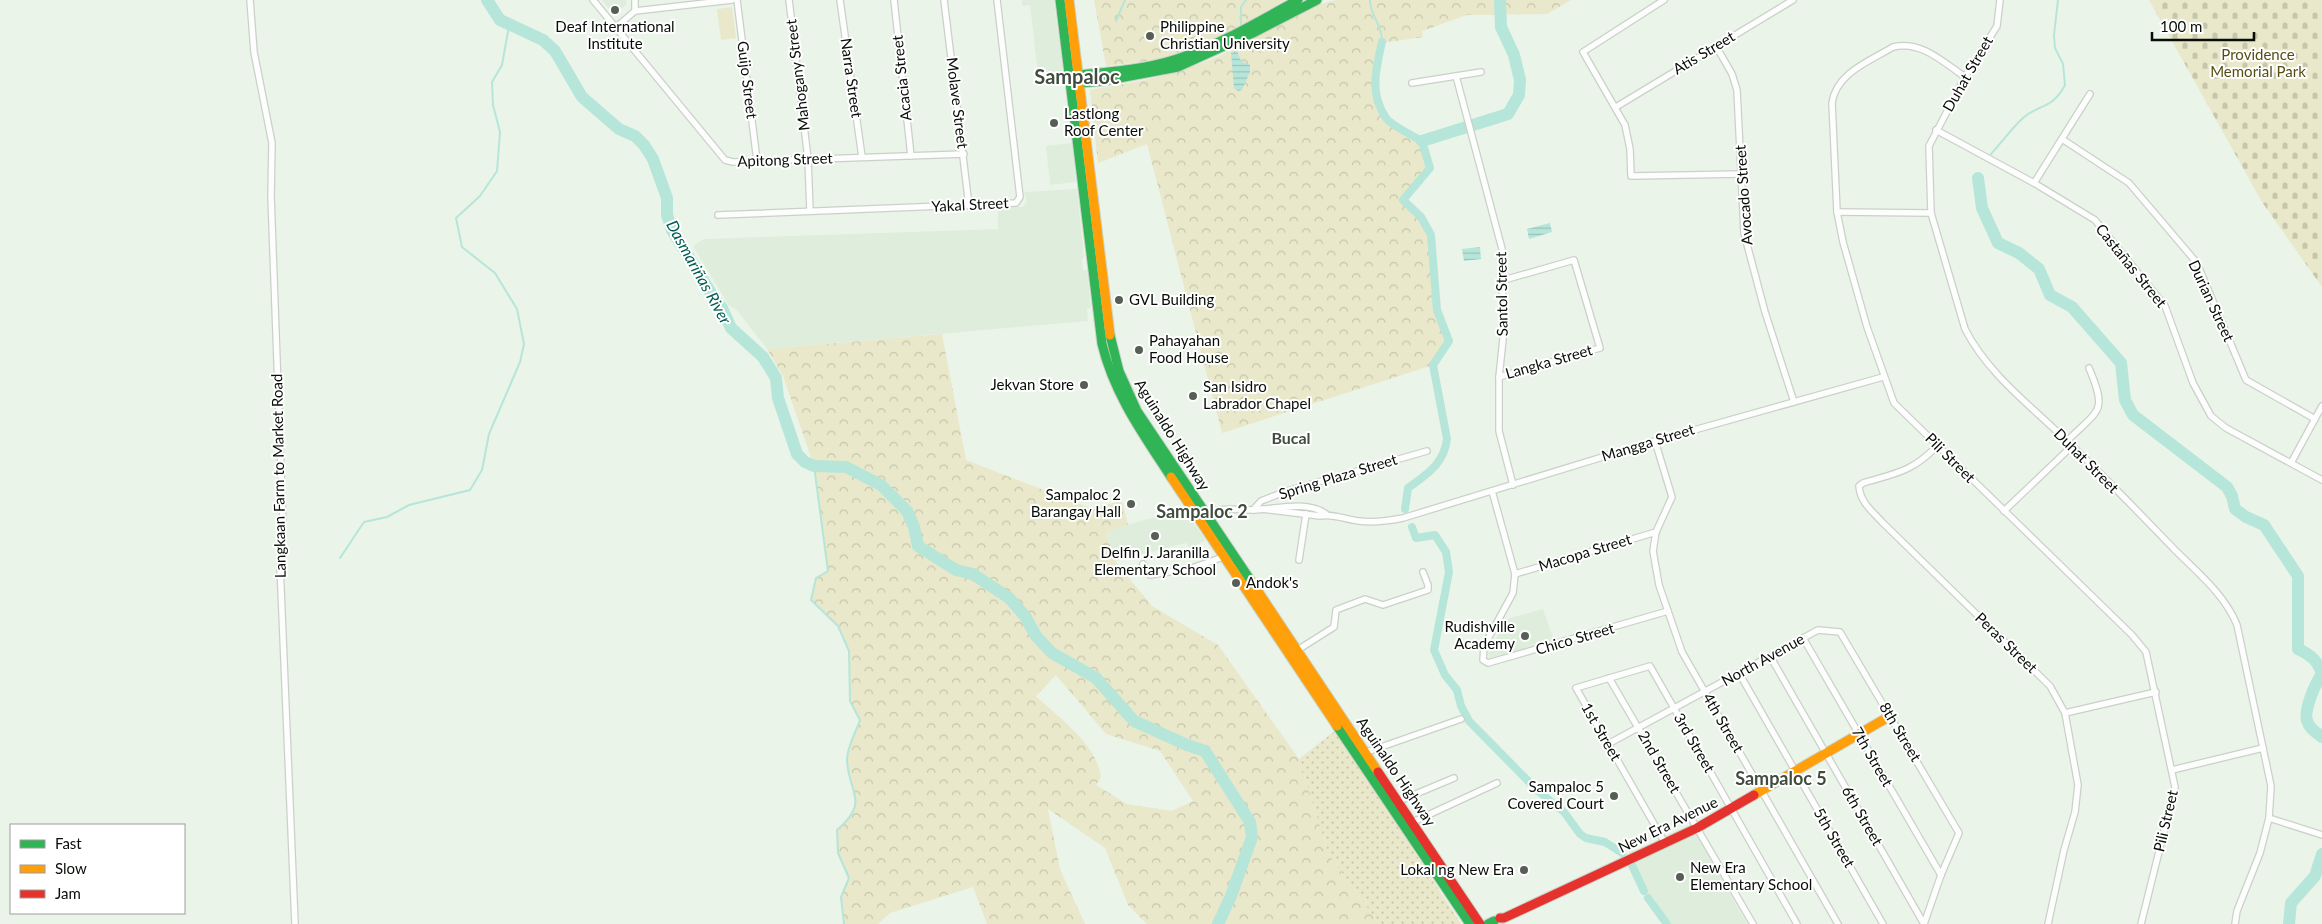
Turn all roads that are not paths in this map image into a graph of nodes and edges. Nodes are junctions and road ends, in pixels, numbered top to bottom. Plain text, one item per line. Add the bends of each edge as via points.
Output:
1 (250, 0) edge
2 (593, 0) edge
3 (634, 0) edge
4 (732, 0) edge
5 (737, 0) edge
6 (789, 0) edge
7 (840, 0) edge
8 (894, 0) edge
9 (944, 0) edge
10 (997, 0) edge
11 (1060, 0) edge
12 (1069, 0) edge
13 (1298, 0) edge
14 (1317, 0) edge
15 (1664, 0) edge
16 (1793, 0) edge
17 (2000, 0) edge
18 (686, 3) edge
19 (635, 11) junction
20 (615, 28) junction
21 (1716, 46) junction
22 (1481, 72) dead end
23 (1456, 76) junction
24 (1965, 77) junction
25 (1079, 79) junction
26 (1070, 80) junction
27 (1412, 83) dead end
28 (2090, 94) dead end
29 (1616, 107) junction
30 (1936, 130) junction
31 (2062, 139) junction
32 (964, 154) junction
33 (911, 156) junction
34 (862, 157) junction
35 (808, 159) junction
36 (757, 161) junction
37 (1742, 174) junction
38 (2034, 183) junction
39 (970, 206) junction
40 (810, 211) junction
41 (1837, 212) junction
42 (1931, 213) junction
43 (718, 215) dead end
44 (1504, 280) junction
45 (2089, 368) dead end
46 (1499, 377) junction
47 (1883, 377) junction
48 (1794, 402) junction
49 (2322, 406) edge
50 (2315, 419) junction
51 (1656, 441) junction
52 (2070, 443) junction
53 (1937, 446) junction
54 (1427, 451) dead end
55 (2291, 464) junction
56 (2322, 480) edge
57 (1512, 485) junction
58 (1492, 491) junction
59 (1262, 509) junction
60 (1253, 510) junction
61 (2004, 512) junction
62 (1201, 514) junction
63 (1306, 514) junction
64 (1326, 514) junction
65 (1656, 532) junction
66 (1229, 554) junction
67 (1299, 560) dead end
68 (1143, 564) dead end
69 (1423, 572) dead end
70 (1515, 574) junction
71 (1668, 611) junction
72 (1840, 632) joint
73 (1803, 638) junction
74 (1294, 652) junction
75 (1770, 656) junction
76 (1650, 666) joint
77 (1739, 673) junction
78 (1610, 678) junction
79 (1705, 692) junction
80 (2156, 692) junction
81 (1674, 708) junction
82 (2065, 713) junction
83 (1890, 716) junction
84 (1461, 719) dead end
85 (1638, 728) junction
86 (1859, 734) junction
87 (1608, 744) junction
88 (2263, 748) junction
89 (1363, 753) junction
90 (1826, 754) junction
91 (2172, 770) junction
92 (1796, 772) junction
93 (1454, 778) dead end
94 (1497, 783) dead end
95 (1762, 792) junction
96 (1399, 801) junction
97 (1732, 809) junction
98 (2269, 818) junction
99 (1413, 822) junction
100 (1697, 828) junction
101 (2322, 835) edge
102 (1665, 843) junction
103 (1941, 875) junction
104 (1498, 921) edge
105 (295, 924) edge
106 (1470, 924) edge
107 (1480, 924) edge
108 (1753, 924) edge
109 (1797, 924) edge
110 (1838, 924) edge
111 (1884, 924) edge
112 (1924, 924) edge
113 (2048, 924) edge
114 (2141, 924) edge
115 (2235, 924) edge

1 - 105 street, Langkaan Farm to Market Road via 254,52 273,154 271,196 283,525 280,565
2 - 20 street, Apitong Street
3 - 19 street
4 - 18 street
5 - 36 street, Guijo Street
6 - 35 street, Mahogany Street
7 - 34 street, Narra Street
8 - 33 street, Acacia Street
9 - 32 street, Molave Street
10 - 39 street, Yakal Street via 1020,197 1016,203
11 - 26 main road, Aguinaldo Highway
12 - 25 main road, Aguinaldo Highway
13 - 25 main road via 1250,26 1176,59
14 - 25 main road via 1178,67 1131,77
15 - 29 street via 1583,52
16 - 21 street, Atis Street
17 - 24 street, Duhat Street via 1997,26
18 - 19 street
19 - 20 street
20 - 36 street, Apitong Street via 725,160
21 - 29 street, Atis Street
21 - 37 street, Avocado Street via 1737,90
22 - 23 street
23 - 27 street
23 - 44 street, Santol Street via 1502,249
24 - 30 street, Duhat Street
24 - 41 street, Pili Street via 1924,49 1900,45 1838,83 1832,103
25 - 26 main road
25 - 62 main road, Aguinaldo Highway via 1112,352 1134,406
26 - 62 main road, Aguinaldo Highway via 1107,364 1124,405
28 - 31 street
29 - 37 street via 1625,125 1631,176
30 - 38 street, Castañas Street
30 - 42 street, Duhat Street via 1929,155
31 - 38 street
31 - 50 street, Durian Street via 2128,183 2197,263 2246,380
32 - 33 street, Apitong Street
32 - 39 street, Molave Street
33 - 34 street, Apitong Street
34 - 35 street, Apitong Street
35 - 36 street, Apitong Street
35 - 40 street, Mahogany Street
37 - 48 street, Avocado Street via 1744,233 1748,251
38 - 55 street, Castañas Street via 2095,220 2165,306 2193,383 2210,416
39 - 40 street, Yakal Street
40 - 43 street, Yakal Street
41 - 42 street
41 - 47 street, Pili Street
42 - 52 street, Duhat Street via 1965,329 1974,346 1988,366
44 - 46 street, Santol Street
44 - 46 street, Langka Street via 1574,260 1600,348
45 - 52 street via 2100,403 2098,410
46 - 57 street, Santol Street via 1499,431
47 - 48 street, Mangga Street
47 - 53 street, Pili Street via 1894,402
48 - 51 street, Mangga Street
49 - 50 street
50 - 55 street
51 - 57 street, Mangga Street
51 - 65 street, 4th Street via 1672,496
52 - 61 street
52 - 88 street, Duhat Street via 2201,576 2232,612
53 - 61 street, Pili Street
53 - 82 street, Peras Street via 1922,462 1910,468 1863,482 1859,486 1863,502 2050,686
54 - 60 street, Spring Plaza Street via 1293,489 1261,501
55 - 56 street, Castañas Street
57 - 58 street, Mangga Street
58 - 64 street, Mangga Street via 1380,522
58 - 70 street
59 - 60 street
59 - 63 street
59 - 64 street via 1274,506 1307,508
60 - 62 street via 1218,509
61 - 80 street, Pili Street via 2142,644 2149,659
62 - 66 main road, Aguinaldo Highway
63 - 64 street
63 - 67 street
65 - 70 street, Macopa Street
65 - 71 street, 4th Street via 1655,568
66 - 68 street via 1192,568 1150,575
66 - 74 main road, Aguinaldo Highway
69 - 74 street via 1428,590 1383,605 1365,599 1336,610 1334,627
70 - 71 street, Chico Street via 1513,593 1484,646 1483,660 1492,663
71 - 79 street, 4th Street via 1682,652
72 - 73 street, North Avenue via 1818,630
72 - 83 street, 8th Street
73 - 75 street, North Avenue
73 - 86 street, 7th Street
74 - 89 main road, Aguinaldo Highway
75 - 77 street, North Avenue
75 - 90 street, 6th Street
76 - 78 street, 1st Street
76 - 81 street, 3rd Street
77 - 79 street, North Avenue
77 - 92 street, 5th Street
78 - 85 street, 2nd Street
78 - 87 street, 1st Street via 1576,688
79 - 81 street, North Avenue
79 - 95 street, 4th Street
80 - 82 street
80 - 91 street, Pili Street
81 - 85 street, North Avenue
81 - 97 street, 3rd Street
82 - 113 street, Peras Street via 2078,785 2075,812
83 - 86 main road, New Era Avenue
83 - 103 street, 8th Street via 1959,833
84 - 89 street
85 - 87 street, North Avenue
85 - 100 street, 2nd Street
86 - 90 main road, New Era Avenue
86 - 103 street, 7th Street
87 - 102 street, 1st Street
88 - 91 street
88 - 98 street, Duhat Street via 2271,786
89 - 96 main road, Aguinaldo Highway
89 - 106 main road, Aguinaldo Highway
90 - 92 main road, New Era Avenue
90 - 112 street, 6th Street
91 - 114 street, Pili Street via 2174,796 2144,902
92 - 95 main road, New Era Avenue
92 - 111 street, 5th Street
93 - 96 street
94 - 99 street
95 - 97 main road, New Era Avenue
95 - 110 street, 4th Street
96 - 99 main road, Aguinaldo Highway
97 - 100 main road, New Era Avenue
97 - 109 street, 3rd Street
98 - 101 street
98 - 115 street, Duhat Street
99 - 107 main road, Aguinaldo Highway
100 - 102 main road, New Era Avenue
100 - 108 street, 2nd Street
102 - 104 main road, New Era Avenue
103 - 112 street

